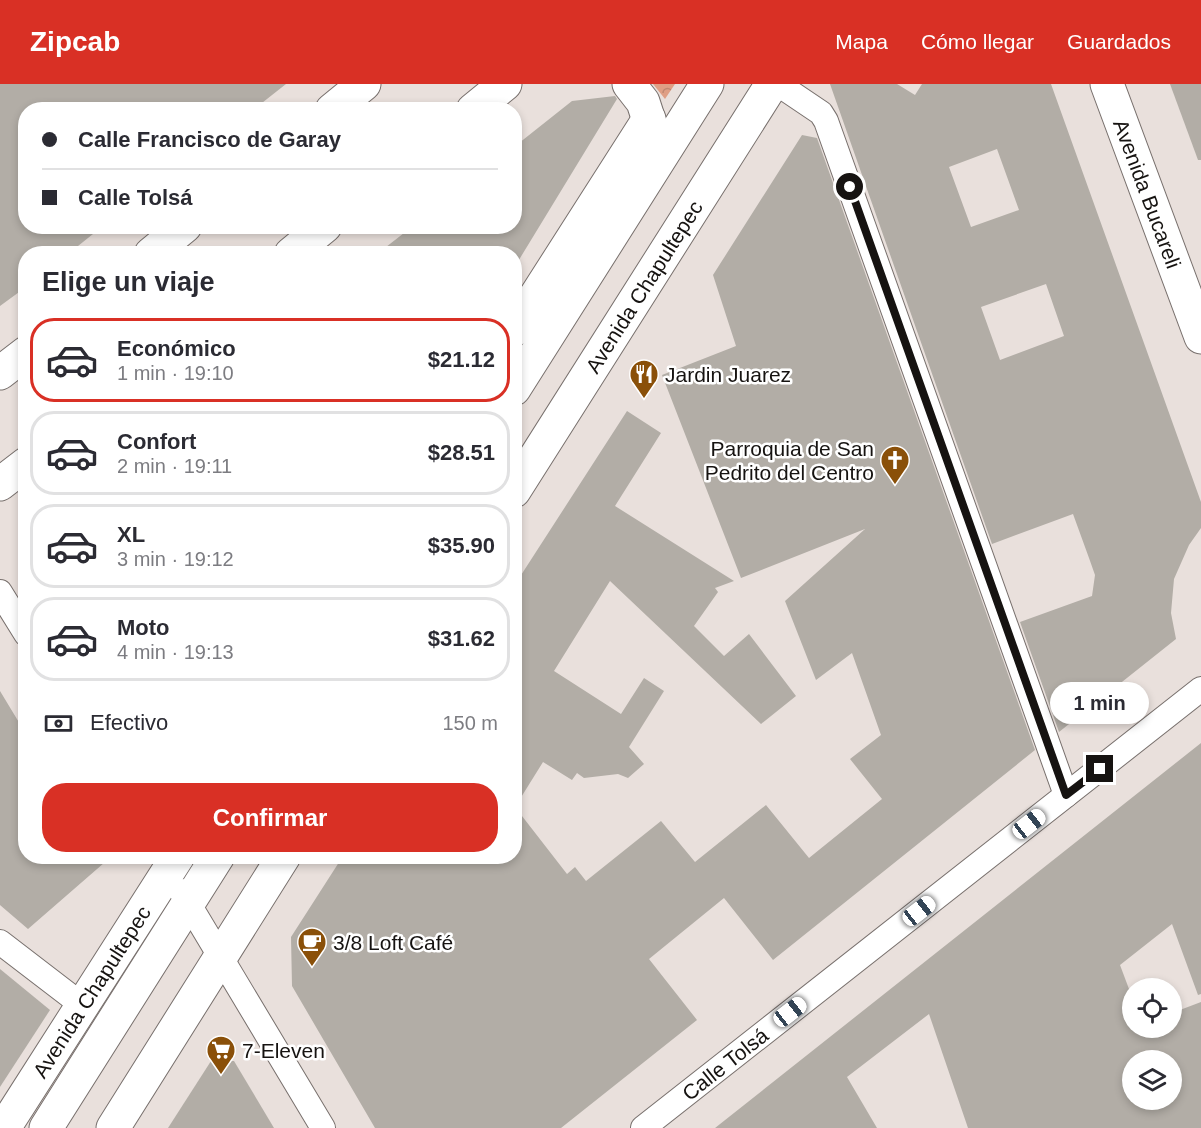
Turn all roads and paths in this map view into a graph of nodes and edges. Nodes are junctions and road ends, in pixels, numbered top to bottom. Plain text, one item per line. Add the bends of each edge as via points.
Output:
1 (364, 84) edge
2 (505, 84) edge
3 (629, 84) edge
4 (707, 84) edge
5 (772, 84) edge
6 (778, 84) edge
7 (1107, 84) edge
8 (342, 102) edge
9 (483, 102) edge
10 (649, 119) junction
11 (661, 158) junction
12 (175, 234) edge
13 (315, 234) edge
14 (161, 246) edge
15 (301, 246) edge
16 (522, 317) edge
17 (1201, 337) edge
18 (18, 359) edge
19 (0, 373) edge
20 (522, 376) edge
21 (18, 470) edge
22 (522, 478) edge
23 (0, 484) edge
24 (0, 592) edge
25 (18, 621) edge
26 (1201, 689) edge
27 (1066, 795) junction
28 (168, 864) edge
29 (171, 864) edge
30 (213, 864) edge
31 (279, 864) edge
32 (189, 903) junction
33 (0, 942) edge
34 (221, 957) junction
35 (82, 1005) junction
36 (659, 1123) edge
37 (4, 1128) edge
38 (46, 1128) edge
39 (113, 1128) edge
40 (323, 1128) edge

1 - 8 main road
2 - 9 main road
3 - 10 main road via 643,102
4 - 11 main road
5 - 22 main road, Avenida Chapultepec
6 - 27 street via 821,113 826,121
7 - 17 main road, Avenida Bucareli
10 - 11 main road
10 - 16 main road
11 - 20 main road
12 - 14 main road
13 - 15 main road
18 - 19 main road
21 - 23 main road
24 - 25 street
26 - 27 street, Calle Tolsá
27 - 36 street, Calle Tolsá
28 - 35 main road, Avenida Chapultepec
29 - 32 street
30 - 32 main road, Avenida Chapultepec
31 - 34 main road
32 - 34 street
32 - 38 main road, Avenida Chapultepec
33 - 35 street
34 - 39 main road
34 - 40 street
35 - 37 main road, Avenida Chapultepec

